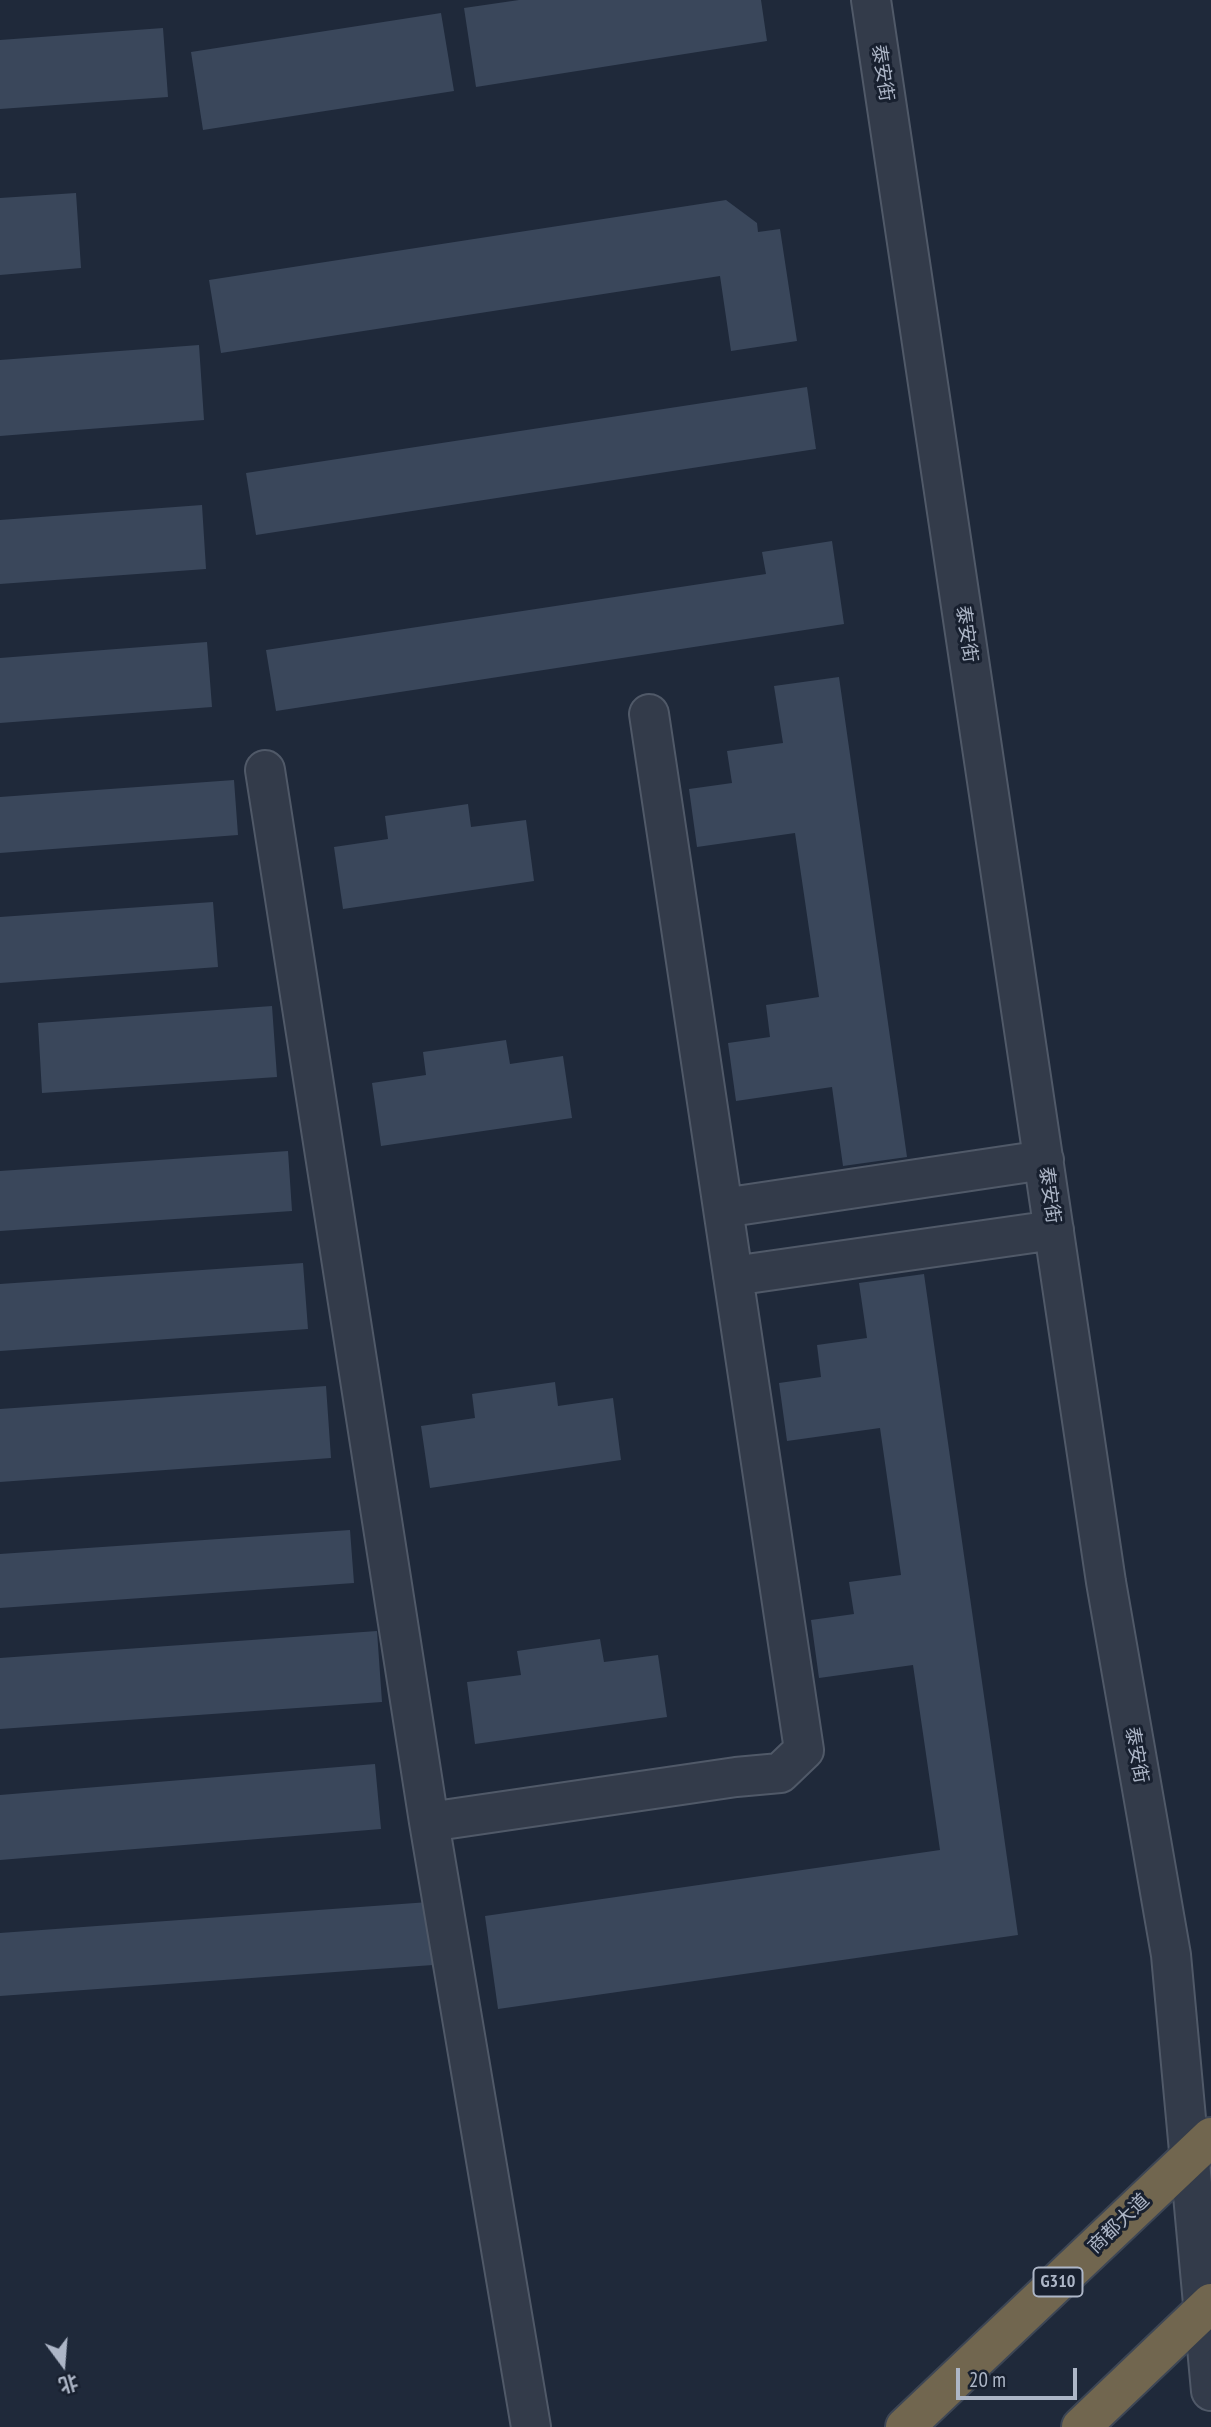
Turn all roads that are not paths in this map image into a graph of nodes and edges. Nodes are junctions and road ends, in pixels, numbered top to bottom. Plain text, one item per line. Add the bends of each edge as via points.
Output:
1 (871, 0) edge
2 (649, 714) dead end
3 (265, 770) dead end
4 (1044, 1160) junction
5 (723, 1208) junction
6 (1054, 1230) junction
7 (733, 1276) junction
8 (429, 1822) junction
9 (1200, 2147) edge
10 (1207, 2307) edge
11 (1211, 2391) edge
12 (531, 2427) edge
13 (905, 2427) edge
14 (1081, 2427) edge

1 - 4 street, 泰安街
2 - 5 street
3 - 8 street
4 - 5 street
4 - 6 street, 泰安街
5 - 7 street
6 - 7 street
6 - 9 street, 泰安街 via 1106,1581
7 - 8 street via 804,1750 780,1773
8 - 12 street
9 - 10 street, 泰安街
9 - 13 highway, 商都大道 / G310
10 - 11 street, 泰安街
10 - 14 highway

